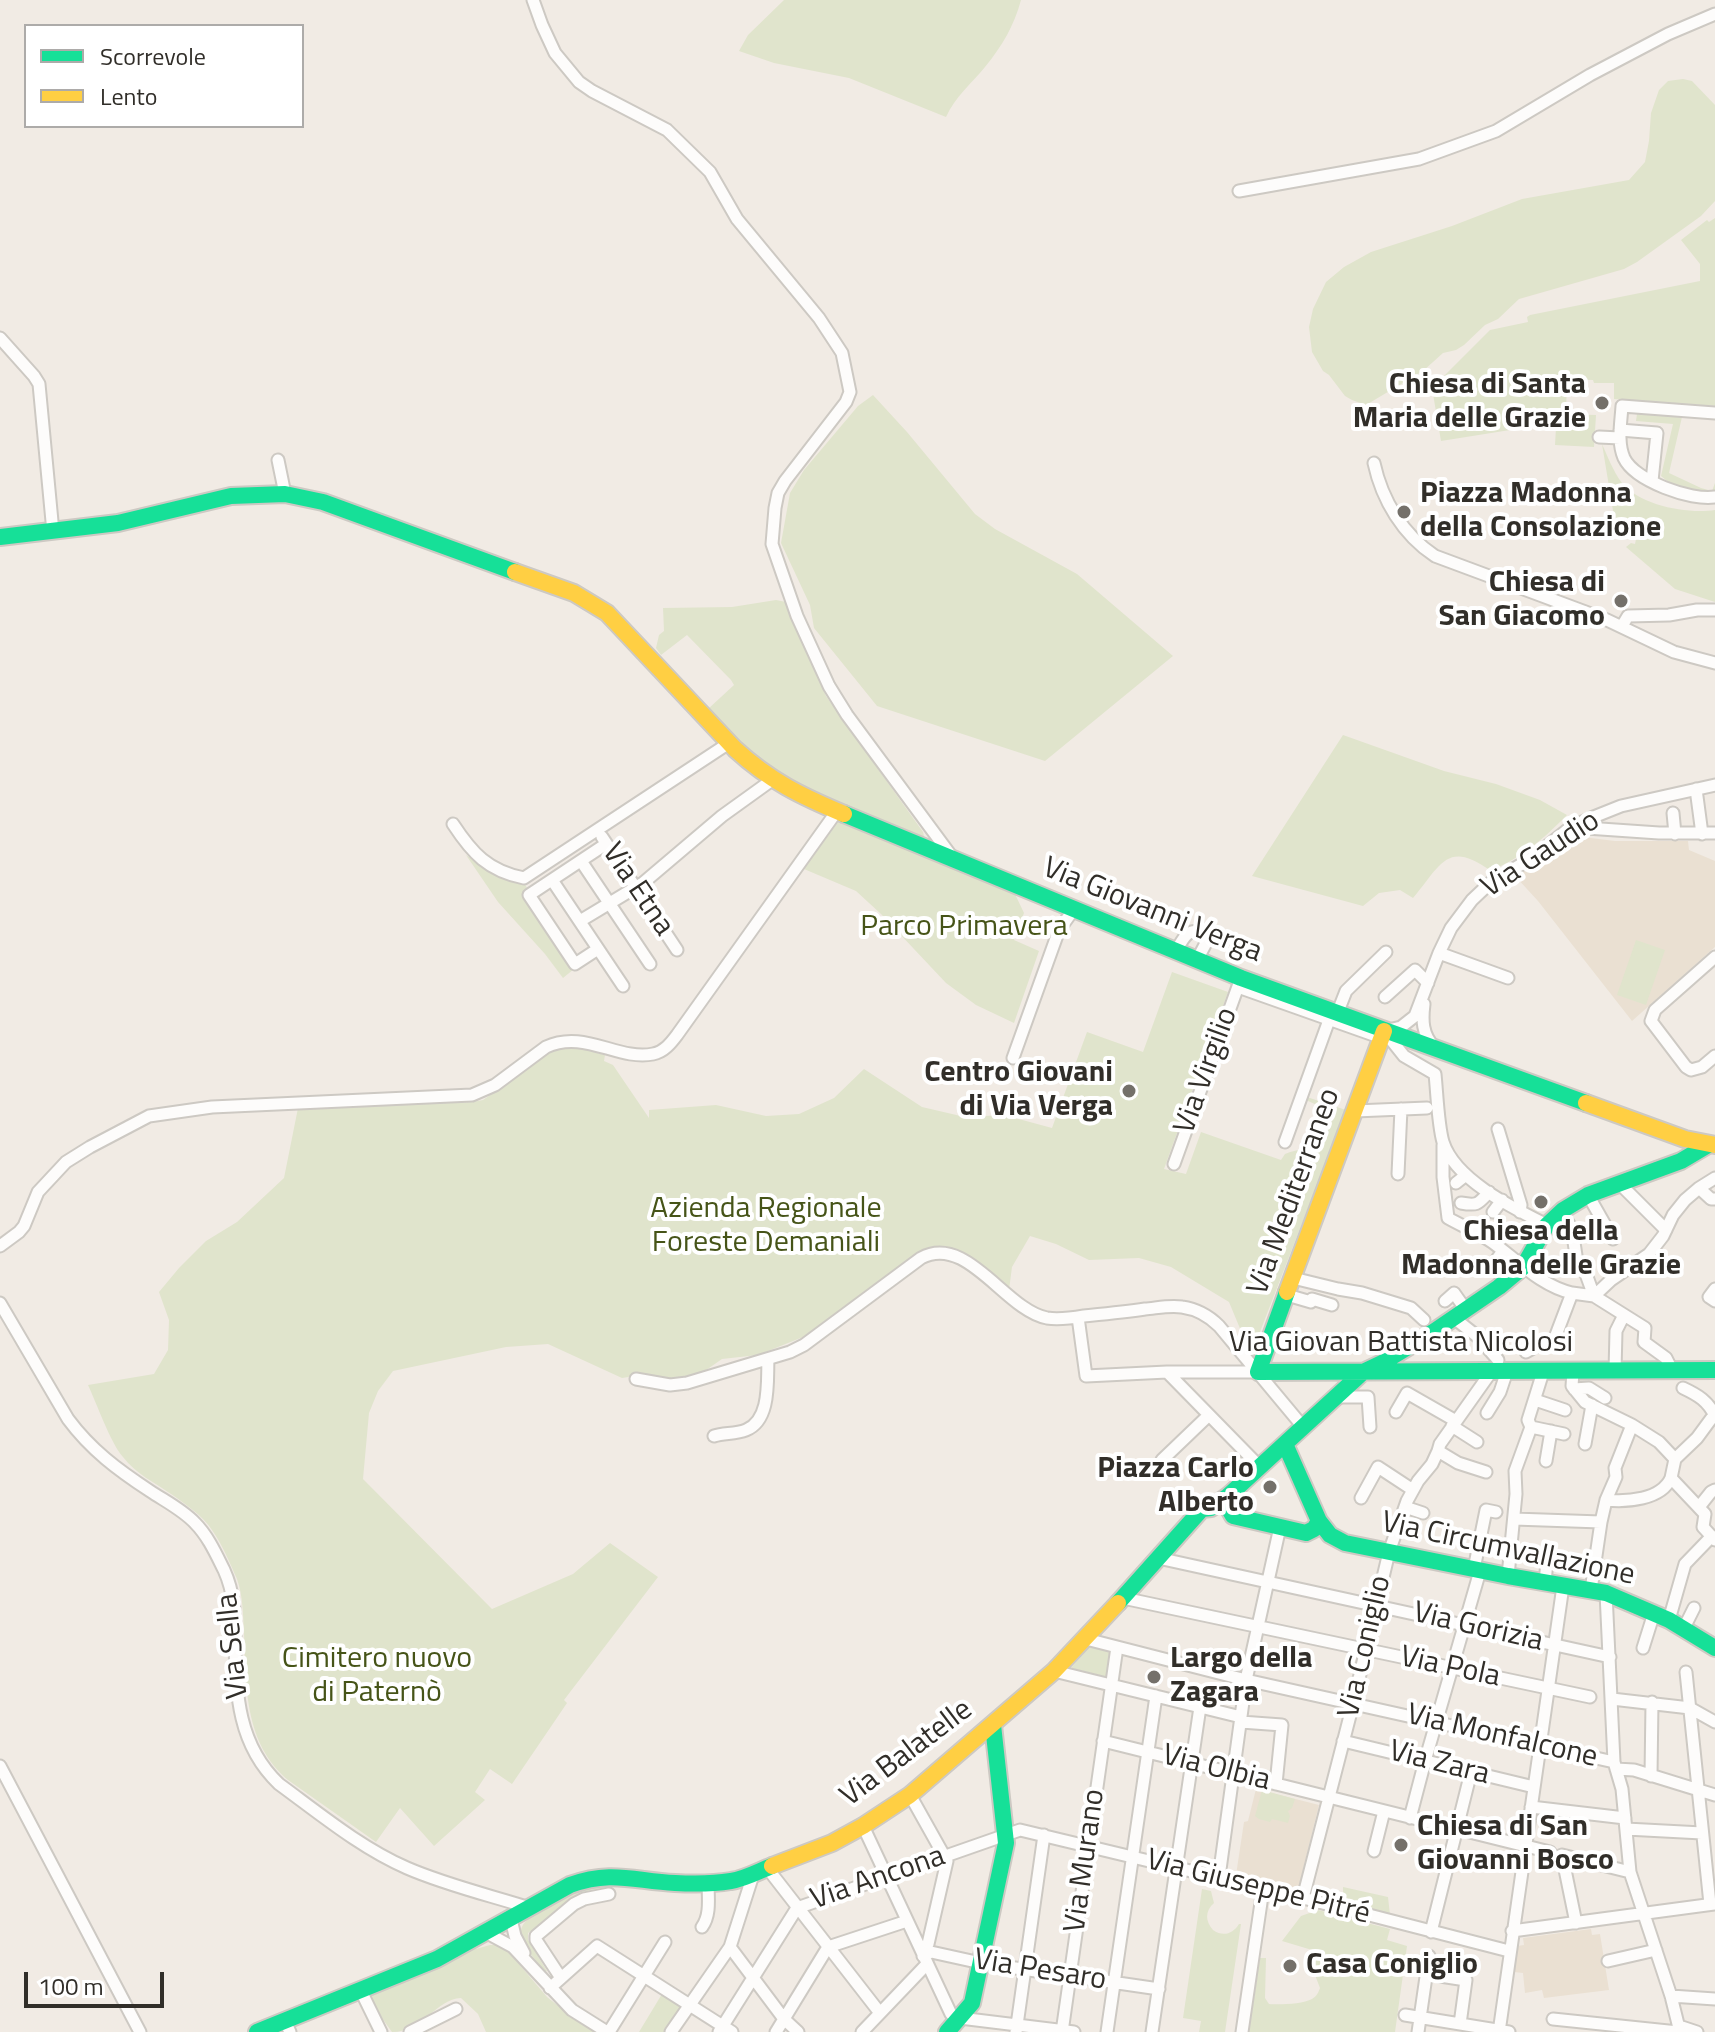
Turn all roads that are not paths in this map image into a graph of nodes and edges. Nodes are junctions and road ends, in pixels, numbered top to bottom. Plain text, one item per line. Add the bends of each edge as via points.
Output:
1 (533, 0) edge
2 (1715, 14) edge
3 (1239, 191) dead end
4 (0, 338) edge
5 (1715, 413) edge
6 (1620, 434) junction
7 (1599, 437) dead end
8 (278, 460) dead end
9 (1374, 463) dead end
10 (1652, 481) junction
11 (285, 494) junction
12 (1715, 497) edge
13 (53, 532) junction
14 (0, 537) edge
15 (1714, 612) edge
16 (1622, 626) junction
17 (1715, 663) edge
18 (729, 743) junction
19 (772, 780) junction
20 (1715, 785) edge
21 (1696, 789) junction
22 (837, 811) junction
23 (1609, 811) junction
24 (1673, 813) dead end
25 (453, 824) dead end
26 (1571, 827) junction
27 (1611, 830) junction
28 (597, 831) junction
29 (1715, 833) edge
30 (1675, 834) junction
31 (1702, 834) junction
32 (606, 844) junction
33 (953, 859) junction
34 (581, 861) junction
35 (552, 880) junction
36 (635, 887) junction
37 (609, 903) junction
38 (1066, 906) junction
39 (580, 921) junction
40 (598, 949) junction
41 (677, 950) dead end
42 (1176, 951) junction
43 (1386, 952) dead end
44 (1439, 953) junction
45 (1715, 957) edge
46 (1197, 960) junction
47 (650, 964) dead end
48 (1508, 978) dead end
49 (1239, 983) junction
50 (623, 986) dead end
51 (1426, 989) junction
52 (1385, 997) dead end
53 (1333, 1017) junction
54 (1383, 1035) junction
55 (1437, 1050) junction
56 (1715, 1056) edge
57 (1013, 1058) dead end
58 (1427, 1108) dead end
59 (1401, 1109) junction
60 (1355, 1111) junction
61 (1498, 1129) dead end
62 (1685, 1139) junction
63 (1442, 1140) junction
64 (1285, 1142) dead end
65 (1711, 1145) edge
66 (1687, 1158) junction
67 (1174, 1164) dead end
68 (1398, 1174) dead end
69 (1715, 1178) edge
70 (1620, 1184) junction
71 (1699, 1188) junction
72 (1489, 1192) junction
73 (1588, 1195) junction
74 (1715, 1199) edge
75 (1502, 1200) junction
76 (1461, 1203) dead end
77 (1493, 1212) dead end
78 (1520, 1212) junction
79 (1567, 1221) dead end
80 (1547, 1225) junction
81 (1666, 1230) junction
82 (1613, 1239) dead end
83 (0, 1246) edge
84 (1503, 1251) junction
85 (1494, 1263) dead end
86 (1523, 1267) junction
87 (1293, 1278) junction
88 (1338, 1289) junction
89 (1715, 1289) edge
90 (1572, 1293) junction
91 (1287, 1295) junction
92 (1594, 1296) junction
93 (1445, 1301) dead end
94 (1715, 1301) edge
95 (0, 1303) edge
96 (1460, 1314) junction
97 (1624, 1315) junction
98 (1078, 1317) junction
99 (1424, 1320) dead end
100 (1526, 1352) dead end
101 (768, 1359) junction
102 (1499, 1368) junction
103 (1672, 1370) junction
104 (1715, 1370) edge
105 (1615, 1371) junction
106 (1167, 1372) junction
107 (1258, 1372) junction
108 (1363, 1372) junction
109 (1543, 1372) junction
110 (636, 1379) dead end
111 (1573, 1380) junction
112 (1683, 1388) dead end
113 (1336, 1397) junction
114 (1605, 1398) dead end
115 (1535, 1400) junction
116 (1592, 1405) junction
117 (1565, 1410) dead end
118 (1396, 1412) dead end
119 (1487, 1413) dead end
120 (1209, 1415) junction
121 (1715, 1417) edge
122 (1454, 1424) junction
123 (1632, 1425) junction
124 (1370, 1427) dead end
125 (1531, 1427) junction
126 (1551, 1431) junction
127 (1564, 1434) dead end
128 (714, 1436) dead end
129 (1294, 1436) junction
130 (1477, 1442) dead end
131 (1585, 1444) dead end
132 (1438, 1451) junction
133 (1675, 1459) junction
134 (1162, 1460) dead end
135 (1546, 1461) dead end
136 (1258, 1464) junction
137 (1486, 1472) dead end
138 (1671, 1478) junction
139 (1413, 1490) junction
140 (1715, 1490) edge
141 (1228, 1496) junction
142 (1361, 1498) dead end
143 (1606, 1500) junction
144 (1405, 1507) junction
145 (1699, 1507) junction
146 (1211, 1508) junction
147 (1496, 1512) dead end
148 (1423, 1513) dead end
149 (1233, 1516) junction
150 (1514, 1519) junction
151 (1319, 1521) junction
152 (1601, 1522) junction
153 (1280, 1530) junction
154 (1713, 1538) edge
155 (1389, 1552) junction
156 (1158, 1558) junction
157 (1547, 1562) dead end
158 (1477, 1570) junction
159 (1508, 1576) junction
160 (1567, 1581) junction
161 (1268, 1582) junction
162 (1545, 1582) junction
163 (1598, 1592) junction
164 (1123, 1598) junction
165 (1376, 1606) junction
166 (1694, 1608) dead end
167 (1669, 1620) junction
168 (1464, 1625) junction
169 (1258, 1627) junction
170 (1086, 1639) junction
171 (1554, 1645) junction
172 (1117, 1647) junction
173 (1643, 1648) dead end
174 (1715, 1648) edge
175 (1366, 1650) junction
176 (1610, 1657) junction
177 (1452, 1668) junction
178 (1054, 1671) junction
179 (1686, 1672) dead end
180 (1248, 1679) junction
181 (1110, 1688) junction
182 (1548, 1689) junction
183 (1590, 1697) dead end
184 (1155, 1699) junction
185 (1612, 1699) junction
186 (1652, 1702) junction
187 (1353, 1704) junction
188 (1690, 1708) junction
189 (1200, 1710) junction
190 (1241, 1720) junction
191 (1436, 1722) junction
192 (1715, 1722) edge
193 (993, 1725) junction
194 (1103, 1741) junction
195 (1343, 1741) junction
196 (1540, 1744) junction
197 (1148, 1753) junction
198 (1425, 1761) junction
199 (1192, 1763) junction
200 (0, 1766) edge
201 (1615, 1766) junction
202 (1471, 1772) junction
203 (1233, 1774) junction
204 (1651, 1776) junction
205 (1276, 1784) junction
206 (1534, 1787) junction
207 (1698, 1790) junction
208 (910, 1795) junction
209 (1715, 1795) edge
210 (1329, 1797) junction
211 (1531, 1807) junction
212 (1384, 1811) junction
213 (1410, 1818) junction
214 (1625, 1823) junction
215 (863, 1826) junction
216 (1457, 1829) junction
217 (1702, 1833) junction
218 (1006, 1834) junction
219 (1044, 1835) junction
220 (1088, 1846) junction
221 (1525, 1846) junction
222 (1374, 1851) dead end
223 (1556, 1854) junction
224 (945, 1856) junction
225 (1133, 1856) junction
226 (1177, 1867) junction
227 (760, 1872) junction
228 (1630, 1872) junction
229 (886, 1877) junction
230 (1219, 1877) junction
231 (708, 1883) junction
232 (1263, 1889) junction
233 (609, 1894) dead end
234 (1303, 1898) junction
235 (1712, 1904) edge
236 (530, 1908) junction
237 (797, 1908) junction
238 (1644, 1913) junction
239 (511, 1919) junction
240 (907, 1921) junction
241 (1576, 1923) junction
242 (702, 1927) dead end
243 (1512, 1931) junction
244 (1431, 1932) junction
245 (487, 1933) junction
246 (665, 1942) dead end
247 (730, 1947) junction
248 (828, 1947) junction
249 (1656, 1950) junction
250 (1509, 1951) junction
251 (1429, 1956) dead end
252 (925, 1960) junction
253 (1608, 1961) dead end
254 (981, 1963) junction
255 (533, 1967) junction
256 (1026, 1969) junction
257 (1427, 1974) junction
258 (643, 1976) junction
259 (1070, 1976) junction
260 (754, 1977) junction
261 (561, 1978) junction
262 (1115, 1982) junction
263 (550, 1988) junction
264 (360, 1989) junction
265 (1159, 1989) junction
266 (1671, 1996) junction
267 (1715, 1999) edge
268 (689, 2005) junction
269 (456, 2009) dead end
270 (880, 2013) junction
271 (1405, 2015) dead end
272 (960, 2018) junction
273 (1420, 2018) junction
274 (784, 2019) junction
275 (1553, 2019) dead end
276 (1460, 2024) junction
277 (287, 2026) edge
278 (1581, 2027) edge
279 (1017, 2028) edge
280 (724, 2030) edge
281 (867, 2030) edge
282 (1679, 2030) edge
283 (1066, 2031) edge
284 (1503, 2031) edge
285 (140, 2032) edge
286 (257, 2032) edge
287 (381, 2032) edge
288 (410, 2032) edge
289 (608, 2032) edge
290 (671, 2032) edge
291 (776, 2032) edge
292 (798, 2032) edge
293 (947, 2032) edge
294 (1107, 2032) edge
295 (1152, 2032) edge
296 (1242, 2032) edge
297 (1418, 2032) edge
298 (1697, 2032) edge

1 - 33 street via 555,53 579,82 667,130 710,172 737,219 842,353 850,392 778,493 772,544 797,616 833,693
2 - 3 street via 1590,75 1496,131 1419,159
4 - 13 street via 39,384
5 - 6 street via 1622,406
6 - 7 street
6 - 10 street via 1625,459
6 - 10 street via 1657,433
8 - 11 street
9 - 16 street via 1392,510 1417,544 1435,556
10 - 12 street via 1693,498
11 - 13 street, Via Giovanni Verga via 218,498 118,523
11 - 18 street, Via Giovanni Verga via 323,502 574,593 607,613
13 - 14 street, Via Giovanni Verga
15 - 16 street via 1628,616
16 - 17 street via 1674,652
18 - 19 street, Via Giovanni Verga
18 - 28 street
19 - 22 street, Via Giovanni Verga
19 - 36 street
20 - 21 street, Via Gaudio
21 - 23 street, Via Gaudio
21 - 31 street
22 - 33 street, Via Giovanni Verga
22 - 83 street via 663,1050 644,1055 579,1041 556,1042 472,1095 212,1107 149,1116 66,1162 38,1192 24,1226
23 - 26 street, Via Gaudio
23 - 27 street
24 - 30 street
25 - 28 street via 481,859 524,878
26 - 27 street
26 - 44 street, Via Gaudio via 1472,900
27 - 30 street
28 - 32 street, Via Etna
29 - 31 street
30 - 31 street
32 - 34 street
32 - 36 street, Via Etna
33 - 38 street, Via Giovanni Verga
34 - 35 street
34 - 37 street
35 - 39 street
35 - 40 street via 529,895 575,964
36 - 37 street
36 - 41 street, Via Etna
37 - 39 street
37 - 47 street
38 - 42 street, Via Giovanni Verga
38 - 57 street
39 - 40 street
40 - 50 street
42 - 46 street, Via Giovanni Verga
42 - 46 street via 1186,933 1199,931 1206,943
43 - 53 street via 1346,991
44 - 48 street
44 - 51 street, Via Gaudio
45 - 56 street via 1655,1010 1651,1021 1691,1070
46 - 49 street, Via Giovanni Verga
49 - 53 street, Via Giovanni Verga
49 - 67 street, Via Virgilio
51 - 52 street via 1415,970
51 - 54 street via 1415,1016
51 - 55 street via 1424,1029
53 - 54 street, Via Giovanni Verga
53 - 64 street
54 - 55 street, Via Giovanni Verga
54 - 60 street, Via Mediterraneo
54 - 63 street via 1404,1056 1435,1074
55 - 62 street, Via Giovanni Verga
58 - 59 street
59 - 60 street
59 - 68 street
60 - 87 street, Via Mediterraneo
61 - 78 street
62 - 65 street, Via Giovanni Verga
62 - 66 street
63 - 72 street via 1461,1179
63 - 84 street via 1448,1218
65 - 66 street
66 - 70 street
69 - 71 street
70 - 73 street
70 - 81 street
71 - 74 street
71 - 81 street
72 - 75 street
72 - 76 street via 1480,1203
73 - 80 street
73 - 82 street
75 - 77 street
75 - 78 street
78 - 80 street
79 - 92 street via 1577,1262
80 - 86 street
81 - 92 street via 1649,1254
84 - 85 street
84 - 86 street
86 - 90 street
86 - 96 street
87 - 88 street
87 - 91 street, Via Mediterraneo
88 - 91 street via 1331,1308
88 - 99 street via 1411,1308
89 - 94 street via 1709,1297
90 - 92 street
90 - 100 street via 1555,1345
91 - 107 street, Via Mediterraneo
92 - 97 street
93 - 96 street via 1454,1293
95 - 236 street, Via Sella via 81,1437 196,1523 210,1544 233,1594 242,1717 256,1758 270,1776 389,1860
96 - 102 street
96 - 108 street
97 - 103 street via 1645,1328 1644,1342 1666,1358
97 - 105 street via 1616,1331
98 - 101 street via 1040,1316 967,1262 932,1253 804,1345
98 - 106 street, Via Giovan Battista Nicolosi via 1086,1376
98 - 107 street via 1188,1308 1214,1321
101 - 110 street via 687,1383
101 - 128 street via 759,1420 748,1429
102 - 108 street, Via Giovan Battista Nicolosi
102 - 109 street, Via Giovan Battista Nicolosi
102 - 119 street via 1500,1392
102 - 122 street, Via Coniglio
103 - 104 street, Via Giovan Battista Nicolosi
103 - 105 street, Via Giovan Battista Nicolosi
105 - 111 street, Via Giovan Battista Nicolosi
106 - 107 street, Via Giovan Battista Nicolosi
106 - 120 street
107 - 108 street, Via Giovan Battista Nicolosi
107 - 129 street
108 - 113 street
109 - 111 street, Via Giovan Battista Nicolosi
109 - 115 street
111 - 114 street
111 - 116 street
112 - 121 street via 1701,1396
113 - 124 street via 1368,1397
113 - 129 street
115 - 117 street
115 - 125 street
116 - 123 street
116 - 131 street
118 - 122 street via 1407,1393
120 - 134 street
120 - 136 street
121 - 133 street
122 - 130 street
122 - 132 street, Via Coniglio
123 - 133 street
123 - 143 street
125 - 126 street
125 - 150 street via 1515,1471
126 - 127 street
126 - 135 street
129 - 136 street, Via Balatelle
129 - 151 street
132 - 137 street
132 - 139 street, Via Coniglio
133 - 138 street
136 - 141 street, Via Balatelle
138 - 143 street via 1665,1489 1644,1497
138 - 145 street
139 - 142 street via 1378,1467
139 - 144 street, Via Coniglio
140 - 145 street
141 - 146 street, Via Balatelle
141 - 149 street
143 - 152 street
144 - 148 street
144 - 155 street, Via Coniglio
145 - 154 street via 1705,1514 1703,1527
146 - 149 street
146 - 156 street, Via Balatelle via 1202,1509
147 - 158 street via 1486,1510
149 - 153 street
150 - 152 street
150 - 159 street
151 - 153 street via 1306,1533
151 - 155 street, Via Circumvallazione via 1345,1543
152 - 163 street
153 - 161 street
154 - 167 street via 1685,1564
155 - 158 street, Via Circumvallazione
155 - 165 street, Via Coniglio
156 - 161 street, Via Gorizia
156 - 164 street, Via Balatelle
157 - 162 street
158 - 159 street, Via Circumvallazione
158 - 168 street
159 - 162 street, Via Circumvallazione
160 - 162 street, Via Circumvallazione
160 - 163 street, Via Circumvallazione
160 - 171 street
161 - 165 street, Via Gorizia
161 - 169 street
163 - 167 street, Via Circumvallazione
163 - 176 street
164 - 169 street, Via Pola
164 - 170 street, Via Balatelle
165 - 168 street, Via Gorizia
165 - 175 street, Via Coniglio
166 - 167 street
167 - 173 street
167 - 174 street, Via Circumvallazione
168 - 171 street, Via Gorizia
168 - 177 street
169 - 175 street, Via Pola
169 - 180 street
170 - 172 street, Via Monfalcone
170 - 178 street, Via Balatelle
171 - 176 street, Via Gorizia
171 - 182 street
172 - 180 street, Via Monfalcone
172 - 181 street, Via Murano
175 - 177 street, Via Pola
175 - 187 street, Via Coniglio
176 - 185 street
177 - 182 street, Via Pola
177 - 191 street
178 - 181 street
178 - 193 street, Via Balatelle
179 - 188 street
180 - 187 street, Via Monfalcone
180 - 190 street
181 - 184 street
181 - 194 street, Via Murano
182 - 183 street, Via Pola
182 - 196 street
184 - 189 street
184 - 197 street
185 - 186 street
185 - 201 street
186 - 188 street
186 - 204 street
187 - 191 street, Via Monfalcone
187 - 195 street, Via Coniglio
188 - 192 street
188 - 207 street
189 - 190 street
189 - 199 street
190 - 203 street
190 - 205 street via 1282,1725
191 - 196 street, Via Monfalcone
191 - 198 street
193 - 208 street, Via Balatelle
193 - 218 street
194 - 197 street, Via Olbia
194 - 220 street, Via Murano
195 - 198 street, Via Zara
195 - 210 street, Via Coniglio
196 - 201 street, Via Monfalcone
196 - 206 street
197 - 199 street, Via Olbia
197 - 225 street
198 - 202 street, Via Zara
198 - 213 street
199 - 203 street, Via Olbia
199 - 226 street
200 - 285 street
201 - 204 street, Via Monfalcone
201 - 214 street
202 - 206 street, Via Zara
202 - 216 street
203 - 205 street, Via Olbia
203 - 230 street
204 - 207 street, Via Monfalcone
205 - 210 street, Via Olbia
206 - 211 street
207 - 209 street, Via Monfalcone
207 - 217 street
208 - 215 street, Via Balatelle
208 - 224 street
210 - 212 street, Via Olbia
210 - 234 street, Via Coniglio
211 - 214 street
211 - 221 street
212 - 213 street, Via Olbia
212 - 222 street
213 - 216 street, Via Olbia
214 - 217 street
214 - 228 street
215 - 227 street, Via Balatelle
215 - 229 street
216 - 221 street, Via Olbia
216 - 244 street
217 - 235 street
218 - 219 street, Via Giuseppe Pitré via 1020,1830
218 - 224 street, Via Ancona
218 - 254 street
219 - 220 street, Via Giuseppe Pitré
219 - 256 street
220 - 225 street, Via Giuseppe Pitré
220 - 259 street, Via Murano
221 - 223 street, Via Olbia
221 - 243 street
223 - 228 street, Via Olbia
223 - 241 street
224 - 229 street, Via Ancona
224 - 252 street
225 - 226 street, Via Giuseppe Pitré
225 - 262 street
226 - 230 street, Via Giuseppe Pitré
226 - 265 street
227 - 231 street, Via Balatelle
227 - 237 street
227 - 247 street
228 - 238 street
229 - 237 street, Via Ancona
229 - 240 street
230 - 232 street, Via Giuseppe Pitré
231 - 236 street, Via Balatelle via 601,1877 570,1885
231 - 242 street
232 - 234 street, Via Giuseppe Pitré
232 - 296 street
233 - 261 street via 574,1904 536,1936
234 - 244 street, Via Giuseppe Pitré
235 - 238 street
236 - 239 street, Via Balatelle
237 - 248 street
237 - 260 street, Via Ancona
238 - 241 street
238 - 249 street
239 - 245 street, Via Balatelle
239 - 255 street
240 - 248 street
240 - 252 street
241 - 243 street
243 - 250 street
244 - 250 street, Via Giuseppe Pitré
245 - 255 street via 513,1947
245 - 264 street, Via Balatelle
246 - 258 street
247 - 260 street
247 - 268 street
248 - 270 street
248 - 274 street
249 - 253 street
249 - 266 street
250 - 284 street
251 - 257 street
252 - 254 street, Via Pesaro via 931,1952
252 - 270 street
252 - 272 street via 951,2014
254 - 256 street, Via Pesaro
254 - 272 street via 972,2003
255 - 263 street
256 - 259 street, Via Pesaro
256 - 279 street
257 - 273 street
257 - 276 street via 1466,1980
258 - 261 street via 597,1946
258 - 268 street
258 - 289 street
259 - 262 street, Via Pesaro
259 - 283 street, Via Murano
260 - 274 street
260 - 280 street, Via Ancona
261 - 263 street
262 - 265 street, Via Pesaro
262 - 294 street
263 - 289 street via 572,2010
264 - 277 street, Via Balatelle
264 - 287 street
265 - 295 street
266 - 267 street
266 - 282 street
268 - 280 street
268 - 290 street
269 - 288 street
270 - 281 street
271 - 273 street
272 - 279 street
272 - 293 street
273 - 276 street
273 - 297 street
274 - 291 street
274 - 292 street
275 - 278 street
276 - 284 street
277 - 286 street, Via Balatelle
278 - 282 street
279 - 283 street
282 - 298 street

